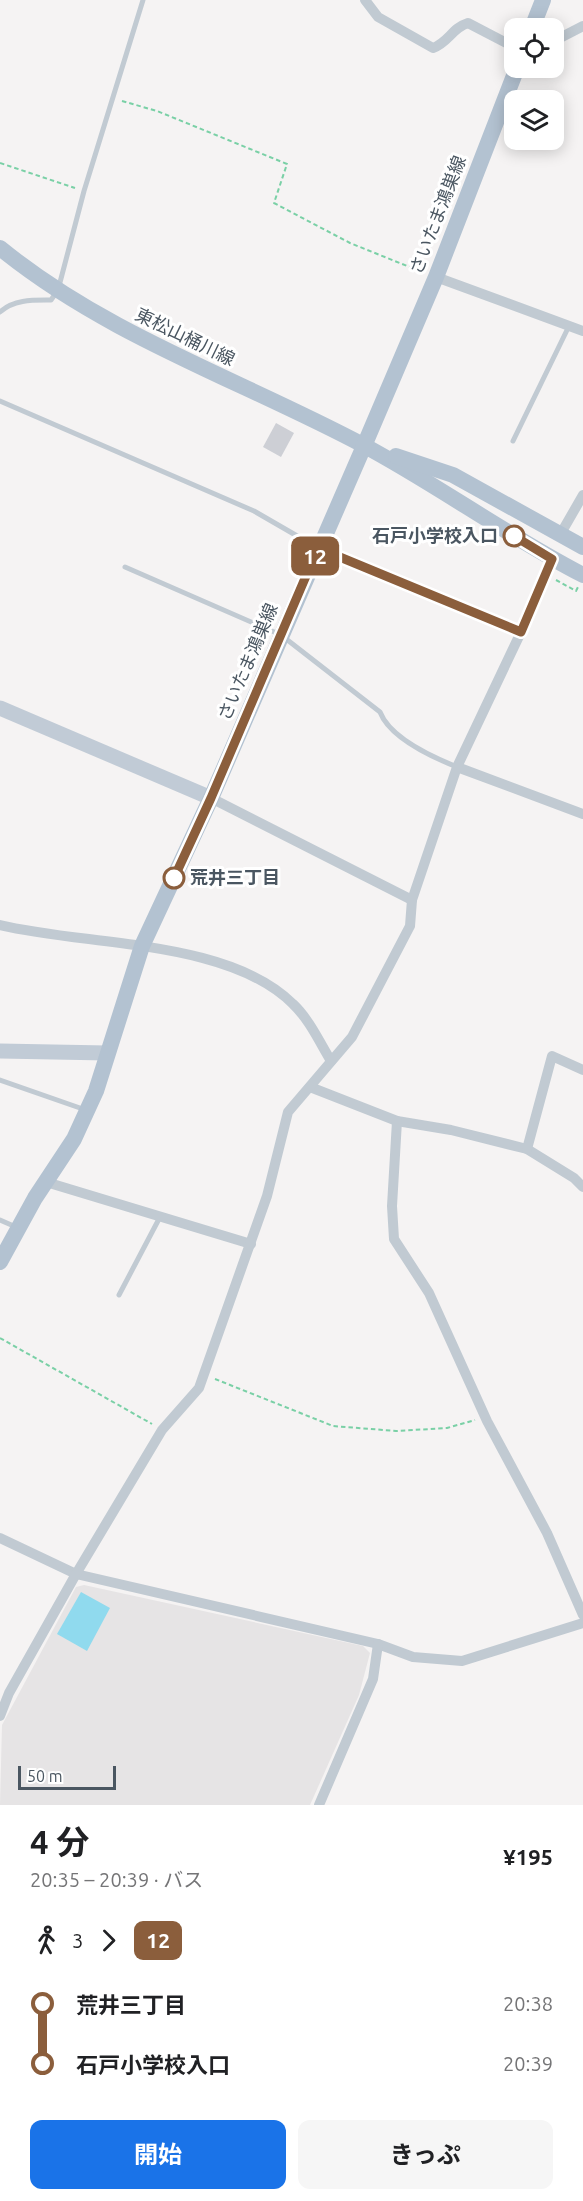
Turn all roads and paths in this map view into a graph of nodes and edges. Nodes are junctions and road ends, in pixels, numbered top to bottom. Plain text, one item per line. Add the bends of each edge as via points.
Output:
1 (143, 0) edge
2 (365, 0) edge
3 (543, 0) edge
4 (536, 18) edge
5 (583, 26) edge
6 (564, 36) edge
7 (504, 42) edge
8 (513, 78) edge
9 (111, 98) junction
10 (0, 163) edge
11 (84, 191) junction
12 (0, 248) edge
13 (436, 277) junction
14 (58, 290) junction
15 (0, 312) edge
16 (569, 326) junction
17 (583, 331) edge
18 (0, 401) edge
19 (513, 441) dead end
20 (364, 446) junction
21 (583, 495) edge
22 (560, 535) junction
23 (583, 547) edge
24 (318, 548) junction
25 (552, 559) junction
26 (125, 567) dead end
27 (583, 575) edge
28 (521, 632) junction
29 (280, 635) junction
30 (0, 708) edge
31 (457, 767) junction
32 (211, 798) junction
33 (583, 814) edge
34 (412, 900) junction
35 (0, 925) edge
36 (142, 946) junction
37 (0, 1051) edge
38 (107, 1053) junction
39 (331, 1062) junction
40 (583, 1070) edge
41 (0, 1080) edge
42 (310, 1087) junction
43 (80, 1108) dead end
44 (397, 1120) junction
45 (527, 1149) junction
46 (46, 1182) junction
47 (583, 1187) edge
48 (160, 1216) junction
49 (0, 1220) edge
50 (17, 1228) junction
51 (251, 1244) junction
52 (0, 1262) edge
53 (119, 1295) dead end
54 (0, 1338) edge
55 (204, 1375) junction
56 (486, 1417) junction
57 (162, 1430) junction
58 (0, 1538) edge
59 (76, 1574) junction
60 (583, 1615) edge
61 (378, 1644) junction
62 (0, 1716) edge
63 (319, 1805) edge

1 - 9 lane
2 - 7 street via 378,17 433,48 445,44 457,26 468,23
3 - 4 main road
5 - 6 street
8 - 13 main road, さいたま鴻巣線
9 - 11 lane
9 - 13 path via 157,111 287,164 274,203 350,243
10 - 11 path
11 - 14 lane
12 - 14 main road, 東松山桶川線
13 - 16 street
13 - 20 main road, さいたま鴻巣線
14 - 15 lane via 51,300 29,300
14 - 20 main road, 東松山桶川線 via 110,323
16 - 17 street
16 - 19 lane
18 - 24 lane via 254,511
20 - 22 main road, 東松山桶川線 via 453,475
20 - 24 main road, さいたま鴻巣線
20 - 25 main road, 東松山桶川線
21 - 22 street
22 - 23 main road, 東松山桶川線
24 - 28 lane
24 - 29 main road, さいたま鴻巣線
25 - 27 main road, 東松山桶川線
25 - 28 street
26 - 29 lane
28 - 31 street
29 - 31 lane via 380,712 392,729 426,754
29 - 32 main road, さいたま鴻巣線
30 - 32 street
31 - 33 street
31 - 34 street
32 - 34 street
32 - 36 main road, さいたま鴻巣線
34 - 39 street via 410,926 352,1037
35 - 36 street via 36,934
36 - 38 main road, さいたま鴻巣線
36 - 39 street via 231,966 272,986 295,1005
37 - 38 street
38 - 46 main road, さいたま鴻巣線 via 96,1091 74,1139
39 - 42 street
40 - 45 street via 552,1056
41 - 43 lane
42 - 44 street
42 - 51 street via 288,1112
44 - 45 street
44 - 56 street via 394,1239 429,1293
45 - 47 street
46 - 48 street
46 - 50 main road, さいたま鴻巣線
48 - 51 street
48 - 53 lane
49 - 50 lane
50 - 52 main road, さいたま鴻巣線
51 - 55 street
54 - 57 path
55 - 56 path via 333,1426 406,1431 447,1428
55 - 57 street via 199,1388
56 - 60 street via 547,1533
57 - 59 street
58 - 59 street
59 - 61 street
59 - 62 street
60 - 61 street via 462,1661 413,1657
61 - 63 street via 373,1679

